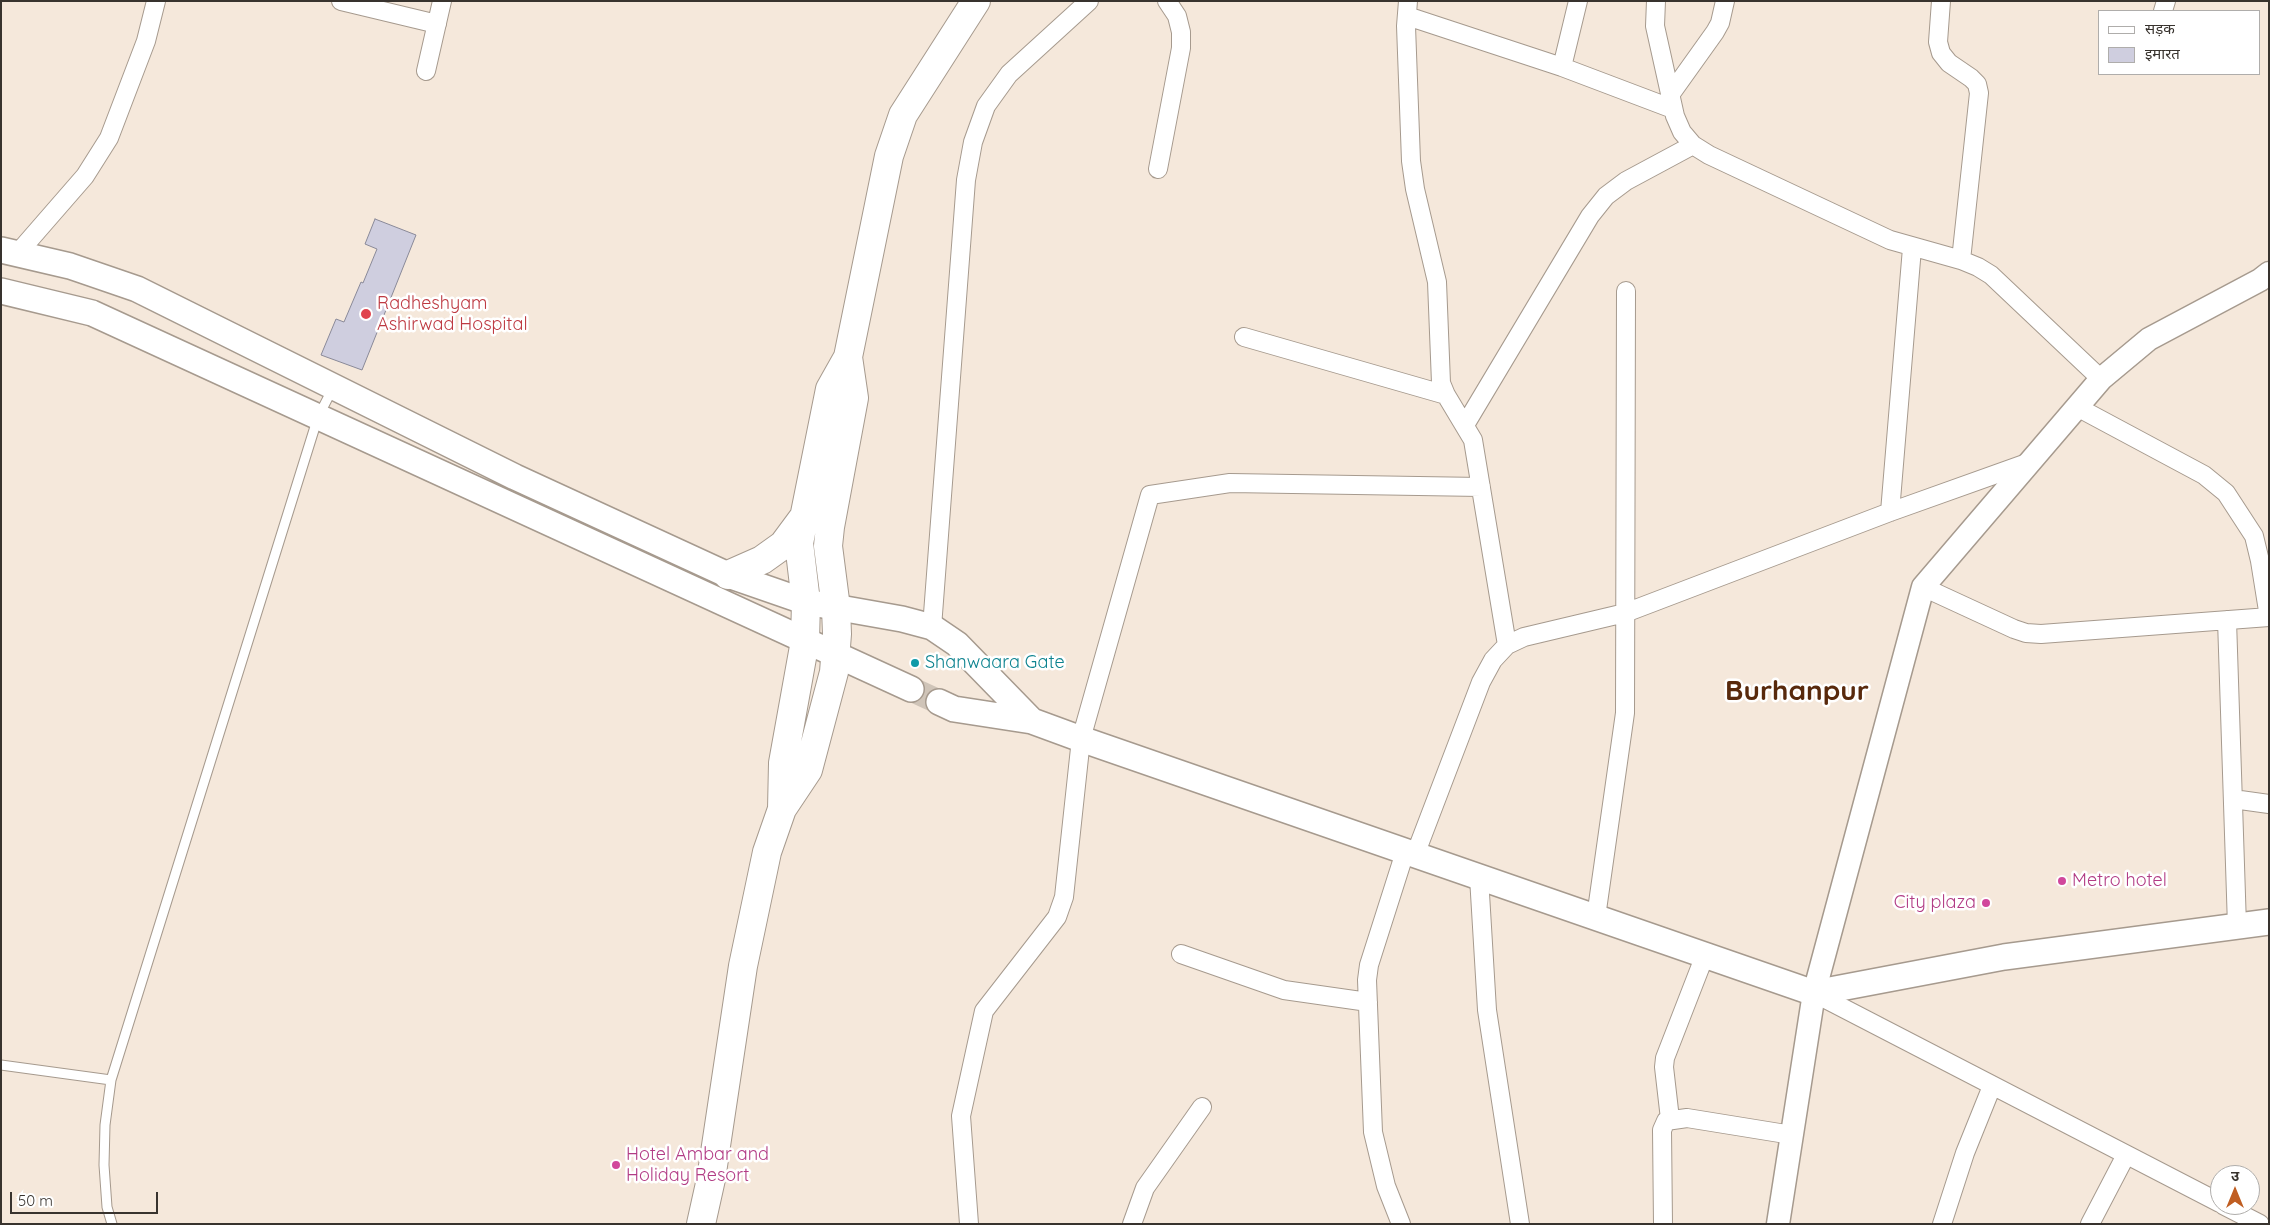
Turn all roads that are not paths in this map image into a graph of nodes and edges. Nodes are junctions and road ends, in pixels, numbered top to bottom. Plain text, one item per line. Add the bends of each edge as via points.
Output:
1 (156, 1) edge
2 (341, 1) edge
3 (442, 1) edge
4 (976, 1) edge
5 (1089, 1) edge
6 (1167, 1) edge
7 (1578, 1) edge
8 (1656, 1) edge
9 (1724, 1) edge
10 (1941, 1) edge
11 (1408, 9) edge
12 (437, 24) junction
13 (1562, 68) junction
14 (426, 71) dead end
15 (1672, 102) junction
16 (1693, 145) junction
17 (1158, 169) dead end
18 (1912, 248) junction
19 (10, 251) edge
20 (1961, 260) junction
21 (2269, 273) edge
22 (1, 291) edge
23 (1626, 291) dead end
24 (1244, 337) dead end
25 (848, 357) junction
26 (2101, 380) junction
27 (334, 387) junction
28 (1446, 395) junction
29 (2077, 407) junction
30 (318, 417) junction
31 (1465, 425) junction
32 (2030, 462) junction
33 (1481, 487) junction
34 (1890, 512) junction
35 (805, 515) junction
36 (728, 575) junction
37 (1923, 587) junction
38 (806, 602) junction
39 (836, 608) junction
40 (1625, 613) junction
41 (2269, 617) edge
42 (2227, 620) junction
43 (932, 627) junction
44 (805, 641) junction
45 (1507, 645) junction
46 (835, 654) junction
47 (911, 689) tunnel mouth
48 (939, 702) tunnel mouth
49 (1032, 721) junction
50 (1080, 739) junction
51 (2232, 799) junction
52 (2269, 804) edge
53 (782, 809) junction
54 (1410, 853) junction
55 (1479, 877) junction
56 (1596, 918) junction
57 (2269, 922) edge
58 (2237, 926) junction
59 (1181, 954) dead end
60 (1705, 955) junction
61 (1814, 993) junction
62 (1368, 1002) junction
63 (1, 1065) edge
64 (111, 1080) junction
65 (1992, 1086) junction
66 (1202, 1107) dead end
67 (1670, 1119) junction
68 (1792, 1135) junction
69 (2126, 1155) junction
70 (2210, 1198) edge
71 (2242, 1215) edge
72 (112, 1224) edge
73 (701, 1224) edge
74 (969, 1224) edge
75 (1132, 1224) edge
76 (1401, 1224) edge
77 (1520, 1224) edge
78 (1663, 1224) edge
79 (1778, 1224) edge
80 (1942, 1224) edge
81 (2090, 1224) edge
82 (2260, 1224) edge

1 - 19 street via 146,41 110,138 85,176
2 - 12 street
3 - 12 street
4 - 25 highway via 903,115 889,156
5 - 43 street via 1009,74 986,106 973,142 966,180
6 - 17 street via 1177,16 1181,48
7 - 13 street
8 - 15 street via 1655,26
9 - 15 street via 1715,32
10 - 20 street via 1938,42 1941,53 1949,63 1971,78 1979,92
11 - 13 street
11 - 28 street via 1411,161 1437,282 1441,383
12 - 14 street
13 - 15 street
15 - 16 street via 1682,132
16 - 18 street via 1727,164
16 - 31 street via 1626,181 1606,196 1590,216
18 - 20 street
18 - 34 street
19 - 27 main road via 94,273 137,289
20 - 26 street via 1991,275
21 - 26 street via 2149,339
22 - 30 main road via 92,313
23 - 40 street
24 - 28 street
25 - 35 highway via 830,389
25 - 39 highway via 854,398 828,546
26 - 29 street
27 - 30 lane
27 - 36 main road via 515,477
28 - 31 street
29 - 32 street
29 - 41 street via 2204,475 2226,493 2254,536
30 - 44 main road
30 - 64 lane
31 - 33 street via 1473,440
32 - 34 street
32 - 37 street
33 - 45 street
33 - 50 street via 1230,483 1150,495
34 - 40 street
35 - 36 highway via 783,545 762,560
35 - 38 highway via 799,543
36 - 38 main road
37 - 42 street via 2026,633
37 - 61 street
38 - 39 main road
38 - 44 highway
39 - 43 main road via 902,618
39 - 46 highway
40 - 45 street via 1524,637
40 - 56 street via 1624,728
41 - 42 street
42 - 51 street
43 - 49 main road via 957,644
44 - 46 main road
44 - 53 highway via 783,764
45 - 54 street via 1493,660 1481,682
46 - 47 main road
46 - 53 highway via 834,672 808,770
48 - 49 main road via 954,709
49 - 50 main road
50 - 54 main road
50 - 74 street via 1064,897 1057,917 984,1011 962,1116
51 - 52 street
51 - 58 street
53 - 73 highway via 767,852 743,966 711,1179
54 - 55 main road
54 - 62 street via 1369,965
55 - 56 main road
55 - 77 street via 1487,1010
56 - 60 main road
57 - 58 main road
58 - 61 main road via 2004,957
59 - 62 street via 1284,990
60 - 61 main road
60 - 67 street via 1665,1058
61 - 65 street
61 - 68 street
62 - 76 street via 1373,1132 1386,1186
63 - 64 lane
64 - 72 lane via 104,1125 104,1165 107,1207
65 - 69 street
65 - 80 street via 1965,1153
66 - 75 street via 1145,1188
67 - 68 street via 1687,1118
67 - 78 street via 1662,1130
68 - 79 street
69 - 70 street
69 - 81 street
71 - 82 street

